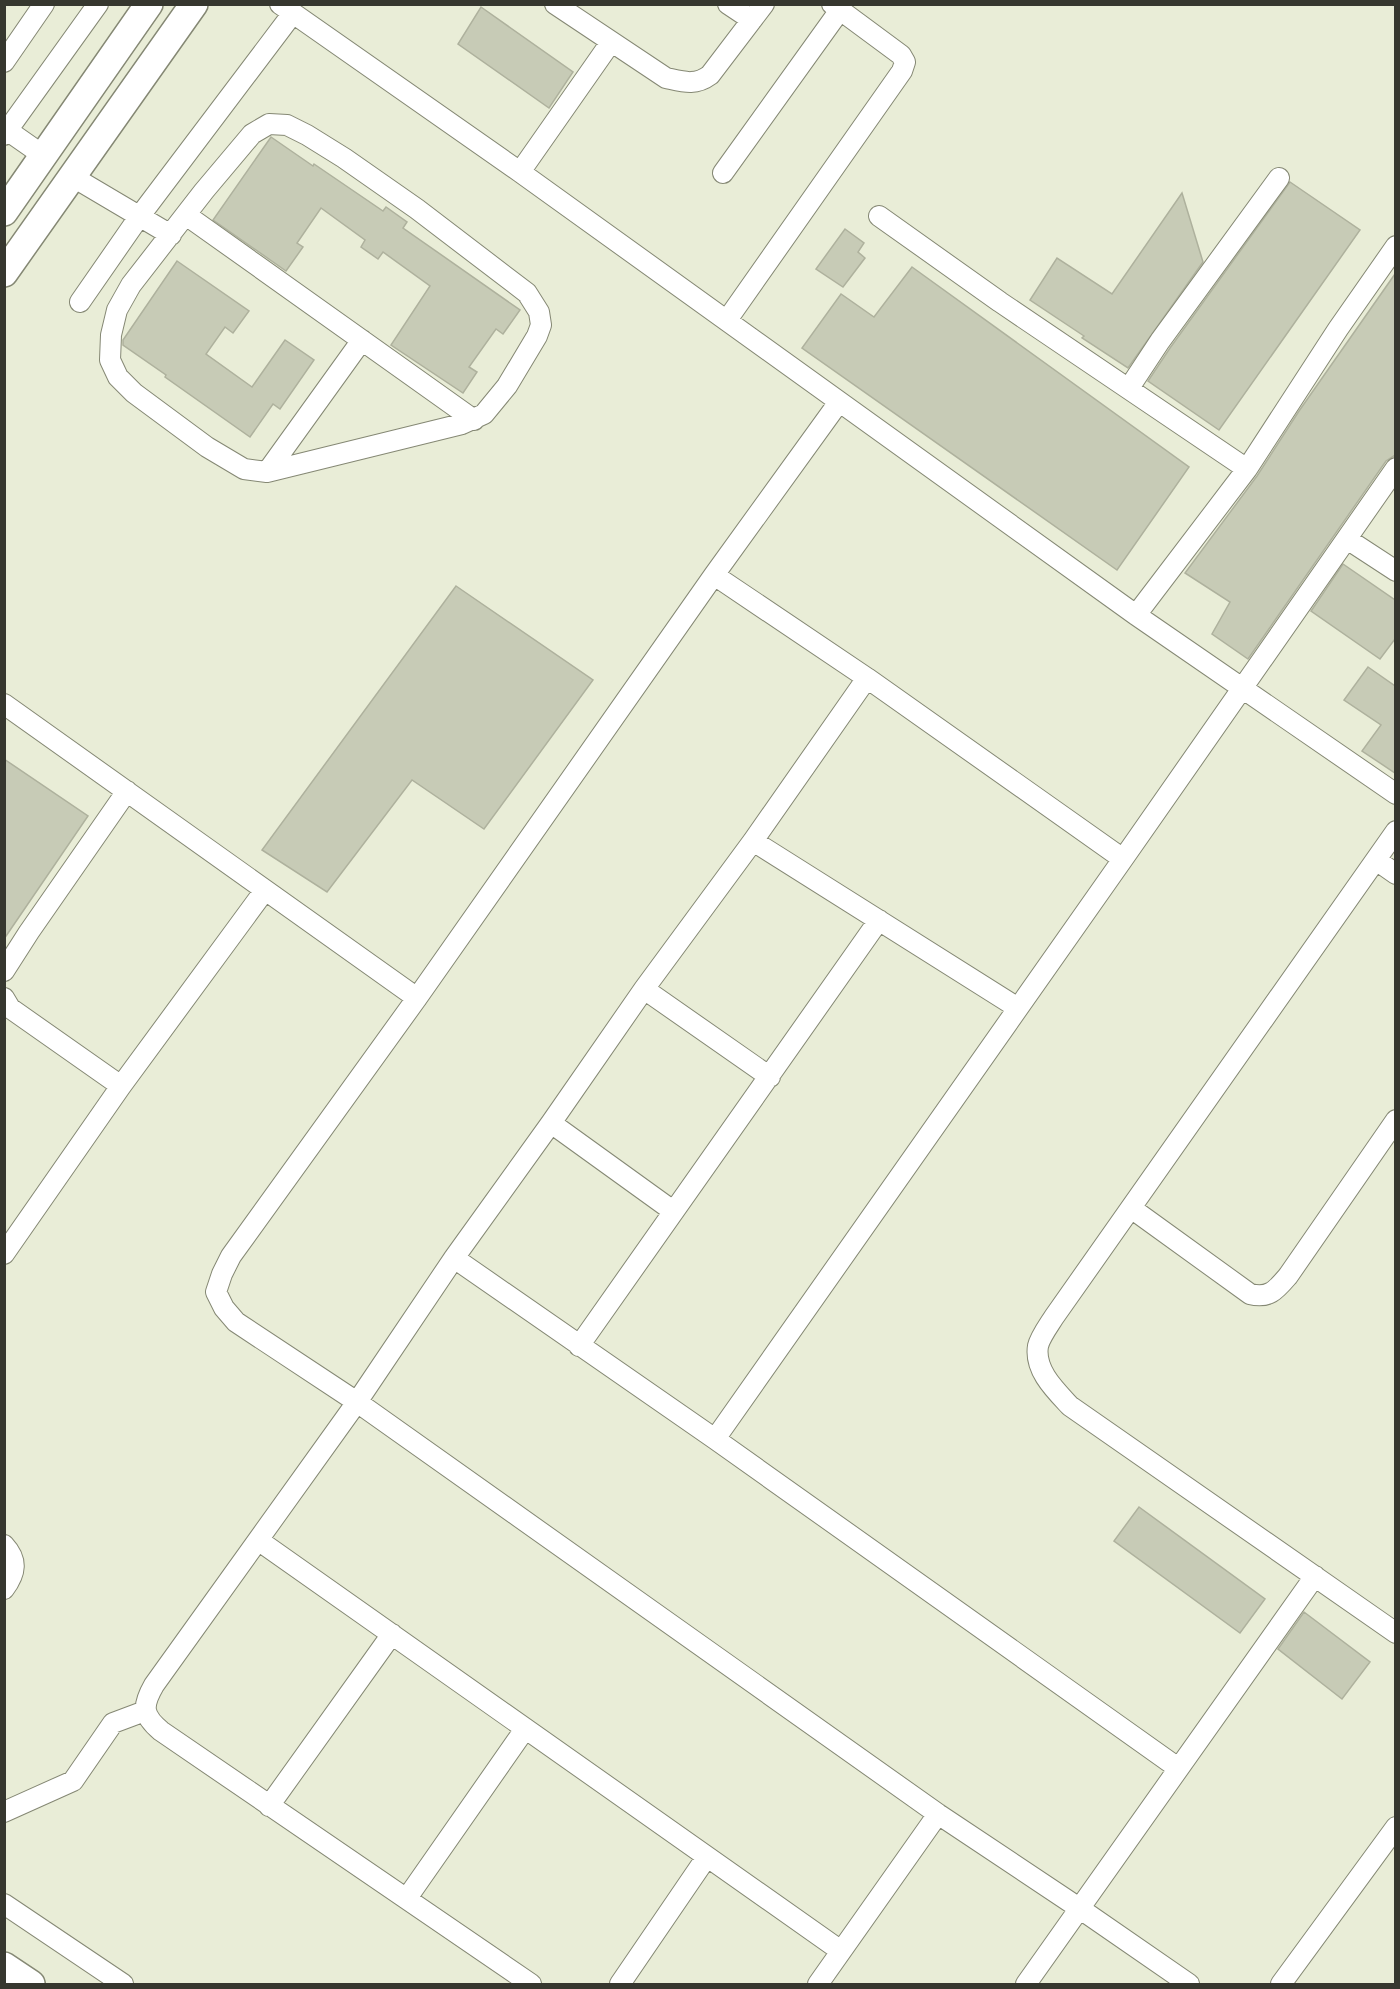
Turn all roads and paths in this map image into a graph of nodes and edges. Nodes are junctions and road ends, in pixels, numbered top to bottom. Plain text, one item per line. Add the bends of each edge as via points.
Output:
1 (44, 4) edge
2 (98, 4) edge
3 (149, 4) edge
4 (194, 4) edge
5 (555, 4) edge
6 (728, 4) edge
7 (764, 4) edge
8 (836, 7) edge
9 (287, 9) edge
10 (752, 20) junction
11 (611, 42) junction
12 (4, 62) edge
13 (6, 131) edge
14 (44, 156) junction
15 (520, 172) junction
16 (723, 172) dead end
17 (73, 177) junction
18 (1279, 178) dead end
19 (4, 212) edge
20 (186, 215) junction
21 (879, 216) dead end
22 (139, 217) junction
23 (171, 235) junction
24 (1395, 246) edge
25 (4, 273) edge
26 (80, 302) dead end
27 (727, 320) junction
28 (362, 340) junction
29 (1129, 388) junction
30 (839, 402) junction
31 (474, 420) junction
32 (1395, 468) edge
33 (1247, 469) junction
34 (267, 472) junction
35 (1347, 539) junction
36 (1395, 571) edge
37 (714, 575) junction
38 (1136, 615) junction
39 (867, 678) junction
40 (1242, 686) junction
41 (4, 704) edge
42 (127, 791) junction
43 (1395, 794) edge
44 (1395, 831) edge
45 (753, 842) junction
46 (1123, 859) junction
47 (1376, 860) junction
48 (1395, 874) edge
49 (265, 890) junction
50 (879, 920) junction
51 (4, 971) edge
52 (644, 989) junction
53 (4, 998) edge
54 (417, 998) junction
55 (1018, 1008) junction
56 (770, 1077) junction
57 (121, 1086) junction
58 (1395, 1120) edge
59 (551, 1124) junction
60 (1131, 1208) junction
61 (673, 1211) junction
62 (4, 1254) edge
63 (454, 1257) junction
64 (579, 1346) junction
65 (357, 1402) junction
66 (715, 1439) junction
67 (258, 1540) junction
68 (4, 1545) edge
69 (1315, 1576) junction
70 (4, 1588) edge
71 (1395, 1633) edge
72 (392, 1634) junction
73 (145, 1711) junction
74 (525, 1729) junction
75 (1178, 1768) junction
76 (269, 1806) junction
77 (4, 1812) edge
78 (938, 1814) junction
79 (1395, 1827) edge
80 (706, 1858) junction
81 (407, 1898) junction
82 (4, 1904) edge
83 (1079, 1908) junction
84 (840, 1952) junction
85 (4, 1966) edge
86 (31, 1984) edge
87 (123, 1984) edge
88 (531, 1984) edge
89 (620, 1984) edge
90 (818, 1984) edge
91 (1026, 1984) edge
92 (1189, 1984) edge
93 (1281, 1984) edge

1 - 12 street
2 - 13 street
3 - 14 street
4 - 17 street
5 - 11 street
6 - 10 street
7 - 10 street
8 - 16 street
8 - 27 street via 900,55 905,62 902,71
9 - 15 street
9 - 22 street
10 - 11 street via 710,75 701,81 666,78
11 - 15 street
13 - 14 street
14 - 19 street
15 - 27 street
17 - 22 street
17 - 25 street
18 - 29 street
20 - 23 street
20 - 28 street
20 - 31 street via 252,134 269,124 287,125 307,135 417,209 527,293 539,312 541,325 537,336 507,386 492,406
21 - 29 street
22 - 23 street
22 - 26 street
23 - 34 street via 117,310 110,360 118,377 134,393 207,447 244,468
24 - 33 street
27 - 30 street
28 - 31 street
28 - 34 street
29 - 33 street
30 - 37 street
30 - 38 street
31 - 34 street
32 - 35 street
33 - 38 street
35 - 36 street
35 - 40 street
37 - 39 street
37 - 54 street
38 - 40 street
39 - 45 street
39 - 46 street
40 - 43 street
40 - 46 street
41 - 42 street
42 - 49 street
42 - 51 street
44 - 47 street
45 - 50 street
45 - 52 street
46 - 55 street
47 - 48 street
47 - 60 street
49 - 54 street
49 - 57 street
50 - 55 street
50 - 56 street
52 - 56 street
52 - 59 street
53 - 57 street via 10,1008
54 - 65 street via 231,1256 216,1292 236,1322
55 - 66 street
56 - 61 street
57 - 62 street
58 - 60 street via 1288,1276 1270,1294 1250,1294
59 - 61 street
59 - 63 street
60 - 69 street via 1054,1317 1038,1346 1040,1367 1070,1406
61 - 64 street
63 - 64 street
63 - 65 street
64 - 66 street
65 - 67 street
65 - 78 street
66 - 75 street
67 - 72 street
67 - 73 street via 154,1685 146,1698
68 - 70 street via 14,1558 15,1569
69 - 71 street
69 - 75 street
72 - 74 street
72 - 76 street
73 - 76 street via 161,1731
73 - 77 street via 113,1724 73,1781
74 - 80 street
74 - 81 street
75 - 83 street
76 - 81 street
78 - 83 street
78 - 84 street
79 - 93 street
80 - 84 street
80 - 89 street
81 - 88 street
82 - 87 street
83 - 91 street
83 - 92 street
84 - 90 street
85 - 86 street

